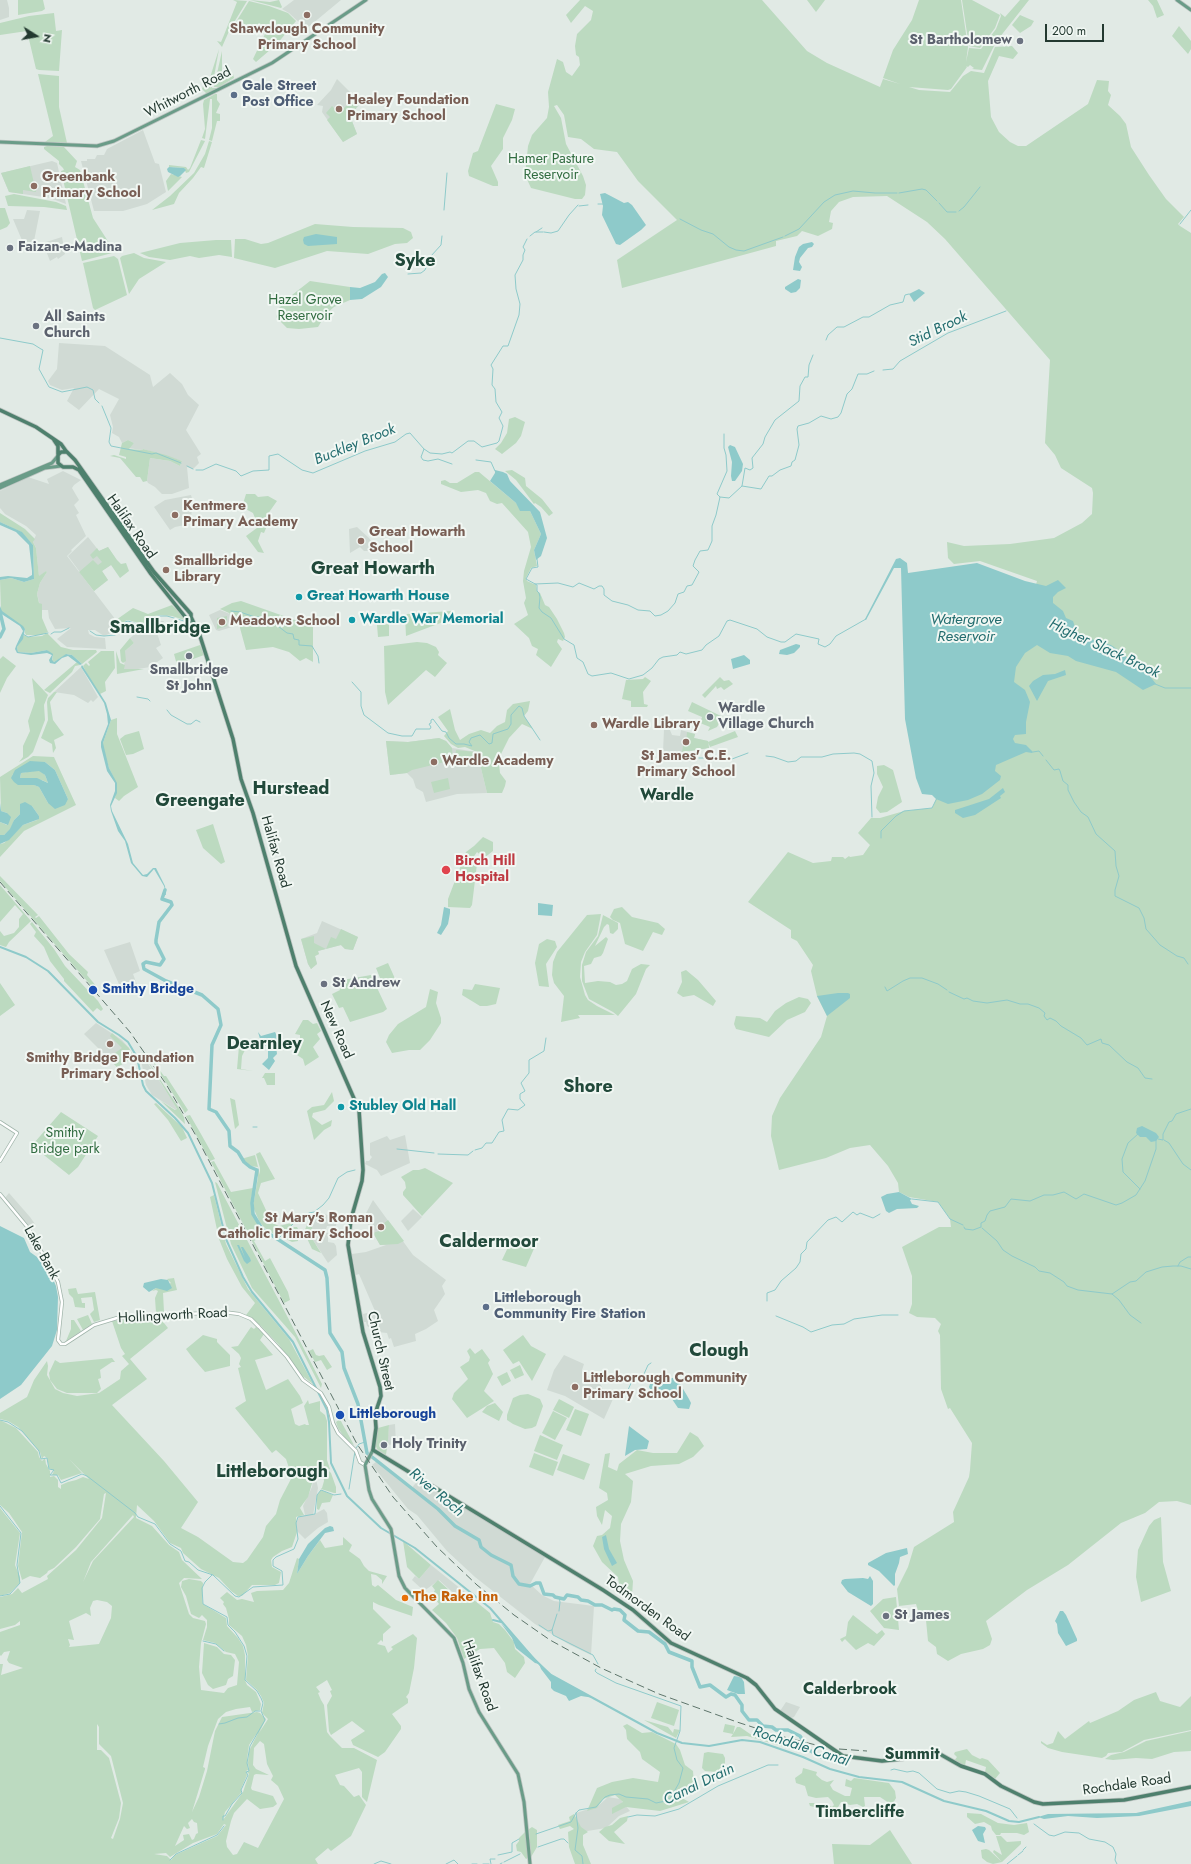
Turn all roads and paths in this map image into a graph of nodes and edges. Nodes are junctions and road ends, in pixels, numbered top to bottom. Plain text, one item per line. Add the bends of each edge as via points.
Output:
1 (366, 0) edge
2 (1177, 0) edge
3 (1191, 10) edge
4 (0, 142) edge
5 (0, 410) edge
6 (52, 437) junction
7 (67, 452) junction
8 (57, 456) junction
9 (71, 457) junction
10 (61, 466) junction
11 (67, 466) junction
12 (0, 485) edge
13 (0, 488) edge
14 (172, 600) junction
15 (188, 616) junction
16 (190, 623) junction
17 (201, 642) junction
18 (286, 932) joint
19 (0, 1122) edge
20 (0, 1161) edge
21 (0, 1194) edge
22 (355, 1287) joint
23 (60, 1343) joint
24 (372, 1451) junction
25 (365, 1465) junction
26 (1191, 1787) edge
27 (1066, 1804) joint
28 (530, 1864) edge

1 - 4 main road, Whitworth Road via 272,63 114,141 97,146
2 - 3 main road
5 - 6 highway
6 - 7 highway
6 - 8 highway via 58,446
7 - 8 highway via 61,452
7 - 9 highway
8 - 10 highway via 57,462
8 - 12 main road via 52,463
9 - 11 highway via 71,463
9 - 15 highway, Halifax Road
10 - 11 highway
10 - 13 main road via 45,468
11 - 14 highway, Halifax Road via 79,470
14 - 15 highway
14 - 16 highway, Halifax Road
15 - 16 highway, Halifax Road
15 - 17 highway, Halifax Road
16 - 17 highway, Halifax Road
17 - 18 highway, Halifax Road via 232,739 241,779
18 - 22 highway, New Road via 300,976 359,1110 362,1182 351,1219 348,1245
19 - 20 main road via 17,1132
21 - 23 main road, Lake Bank via 29,1229 58,1282 62,1302
22 - 24 highway, Church Street via 363,1332 378,1376 381,1396 375,1414
23 - 25 main road, Hollingworth Road via 64,1345 94,1325 118,1318 232,1312 245,1316 260,1327 287,1356 303,1380 318,1390 329,1407 338,1434 356,1450 360,1462
24 - 25 main road, Church Street
24 - 27 highway, Todmorden Road via 603,1590 633,1610 671,1642 747,1678 778,1711 843,1756 882,1761 938,1753 961,1766 985,1774 1001,1786 1034,1802
25 - 28 main road, Halifax Road via 372,1499 387,1521 392,1534 398,1576 405,1588 454,1638 460,1650 475,1705 518,1774 524,1802
26 - 27 highway, Rochdale Road via 1124,1800

